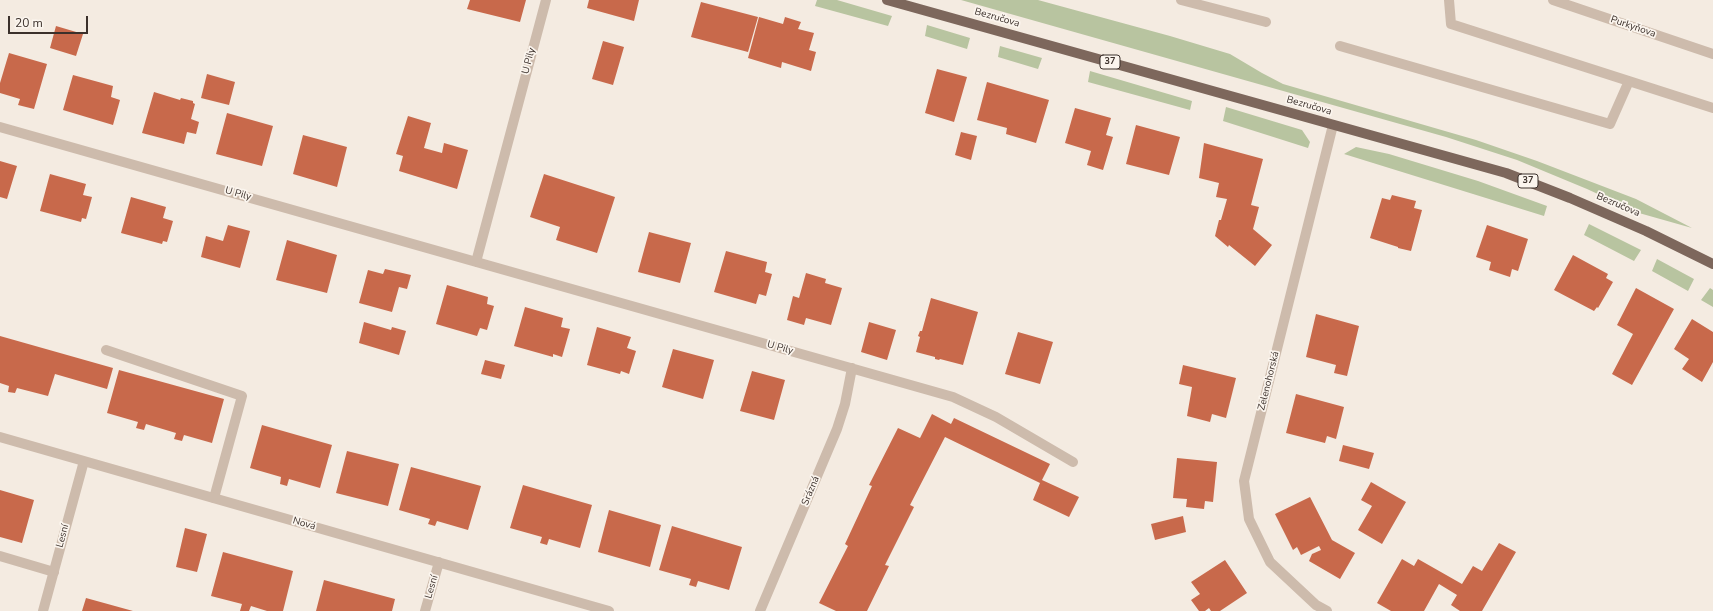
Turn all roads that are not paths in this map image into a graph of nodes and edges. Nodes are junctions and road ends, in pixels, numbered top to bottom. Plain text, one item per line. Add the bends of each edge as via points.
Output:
1 (546, 0) edge
2 (887, 0) edge
3 (1181, 0) edge
4 (1448, 0) edge
5 (1553, 0) edge
6 (1266, 22) dead end
7 (1340, 46) dead end
8 (1713, 54) edge
9 (1629, 81) junction
10 (1713, 108) edge
11 (1333, 125) junction
12 (0, 127) edge
13 (476, 262) junction
14 (1713, 264) edge
15 (106, 350) dead end
16 (852, 368) junction
17 (0, 437) edge
18 (84, 461) junction
19 (1073, 462) dead end
20 (214, 498) junction
21 (0, 556) edge
22 (439, 562) junction
23 (54, 572) junction
24 (43, 611) edge
25 (425, 611) edge
26 (609, 611) edge
27 (760, 611) edge
28 (1327, 611) edge

1 - 13 street, U Pily
2 - 11 main road, Bezručova / 37
3 - 6 street
4 - 9 street via 1451,24
5 - 8 street, Purkyňova
7 - 9 street via 1610,124
9 - 10 street
11 - 14 main road, Bezručova / 37 via 1506,173 1646,231
11 - 28 street, Zelenohorská via 1244,481 1249,519 1270,562 1316,605
12 - 13 street, U Pily
13 - 16 street, U Pily
15 - 20 street via 242,396
16 - 19 street, U Pily via 953,397 996,417
16 - 27 street, Srázná via 837,429
17 - 18 street, Nová
18 - 20 street, Nová
18 - 23 street, Lesní
20 - 22 street, Nová
21 - 23 street
22 - 25 street, Lesní
22 - 26 street, Nová
23 - 24 street, Lesní

